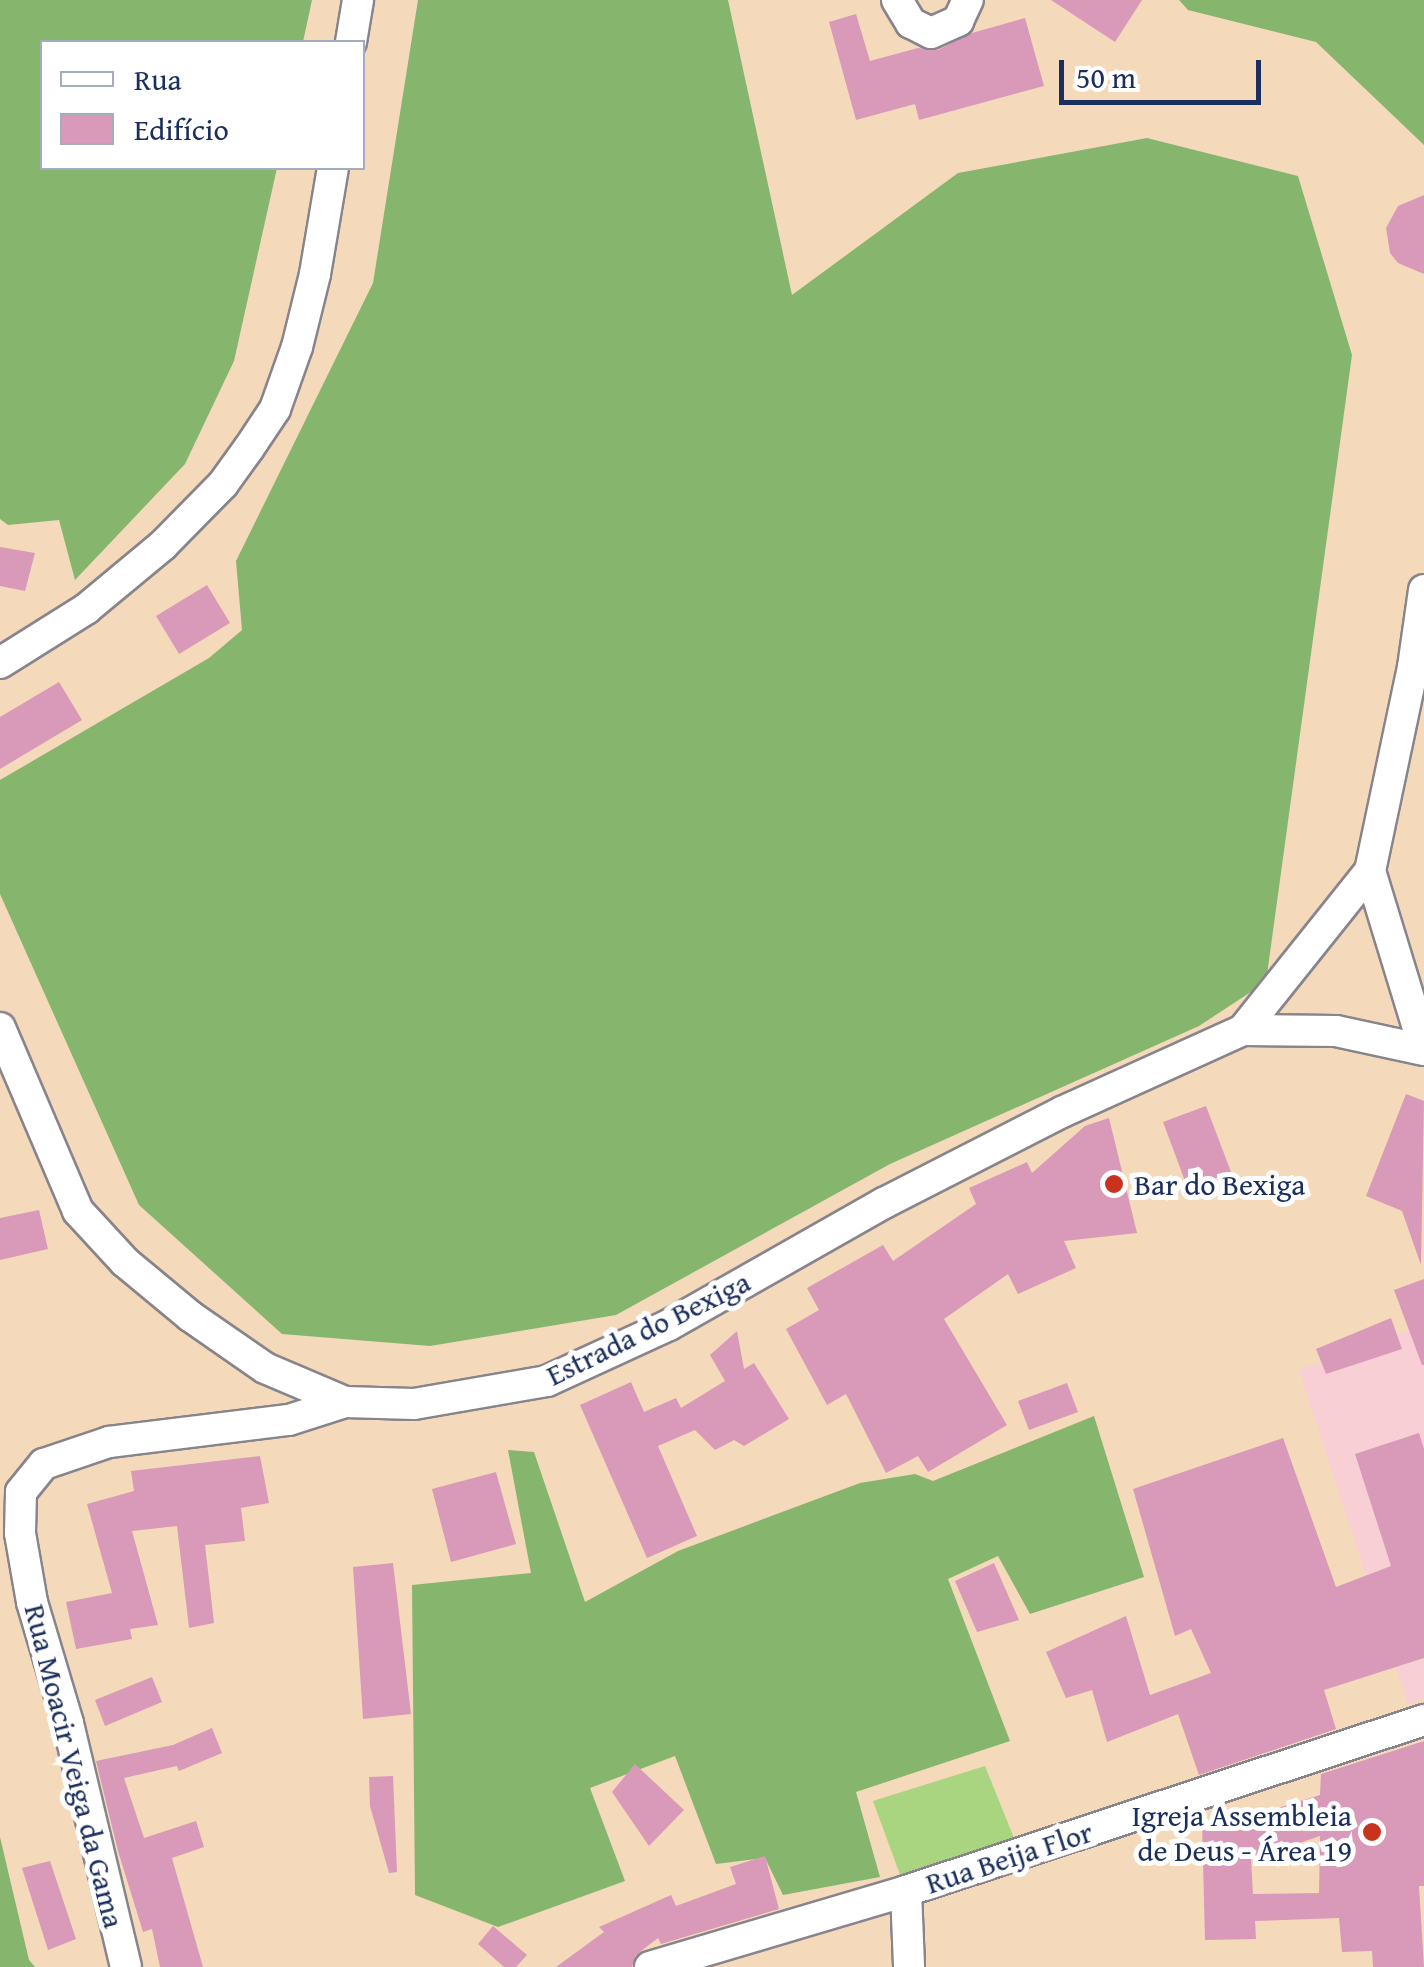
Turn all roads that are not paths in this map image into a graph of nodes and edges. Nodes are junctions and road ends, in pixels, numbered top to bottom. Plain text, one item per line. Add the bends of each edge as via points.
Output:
1 (358, 0) edge
2 (897, 0) edge
3 (968, 0) edge
4 (351, 40) edge
5 (333, 170) edge
6 (1424, 590) edge
7 (0, 663) edge
8 (1419, 669) edge
9 (1370, 871) junction
10 (0, 1028) edge
11 (1243, 1030) junction
12 (1424, 1049) edge
13 (346, 1402) junction
14 (1424, 1720) edge
15 (906, 1891) junction
16 (126, 1967) edge
17 (650, 1967) edge
18 (909, 1967) edge

1 - 4 street
2 - 3 street via 910,23 931,33 958,21
5 - 7 street via 297,348 275,409 250,448 162,545 86,610
6 - 8 street
8 - 9 street
9 - 11 street
9 - 12 street
10 - 13 street, Estrada do Bexiga via 78,1211 124,1262 265,1368
11 - 12 street, Estrada do Bexiga via 1336,1031
11 - 13 street, Estrada do Bexiga via 1062,1112 669,1325 547,1381 414,1404
13 - 16 street, Rua Moacir Veiga da Gama via 289,1420 108,1442 44,1464 21,1492 20,1533 32,1602
14 - 15 street, Rua Beija Flor
15 - 17 street, Rua Beija Flor
15 - 18 street

